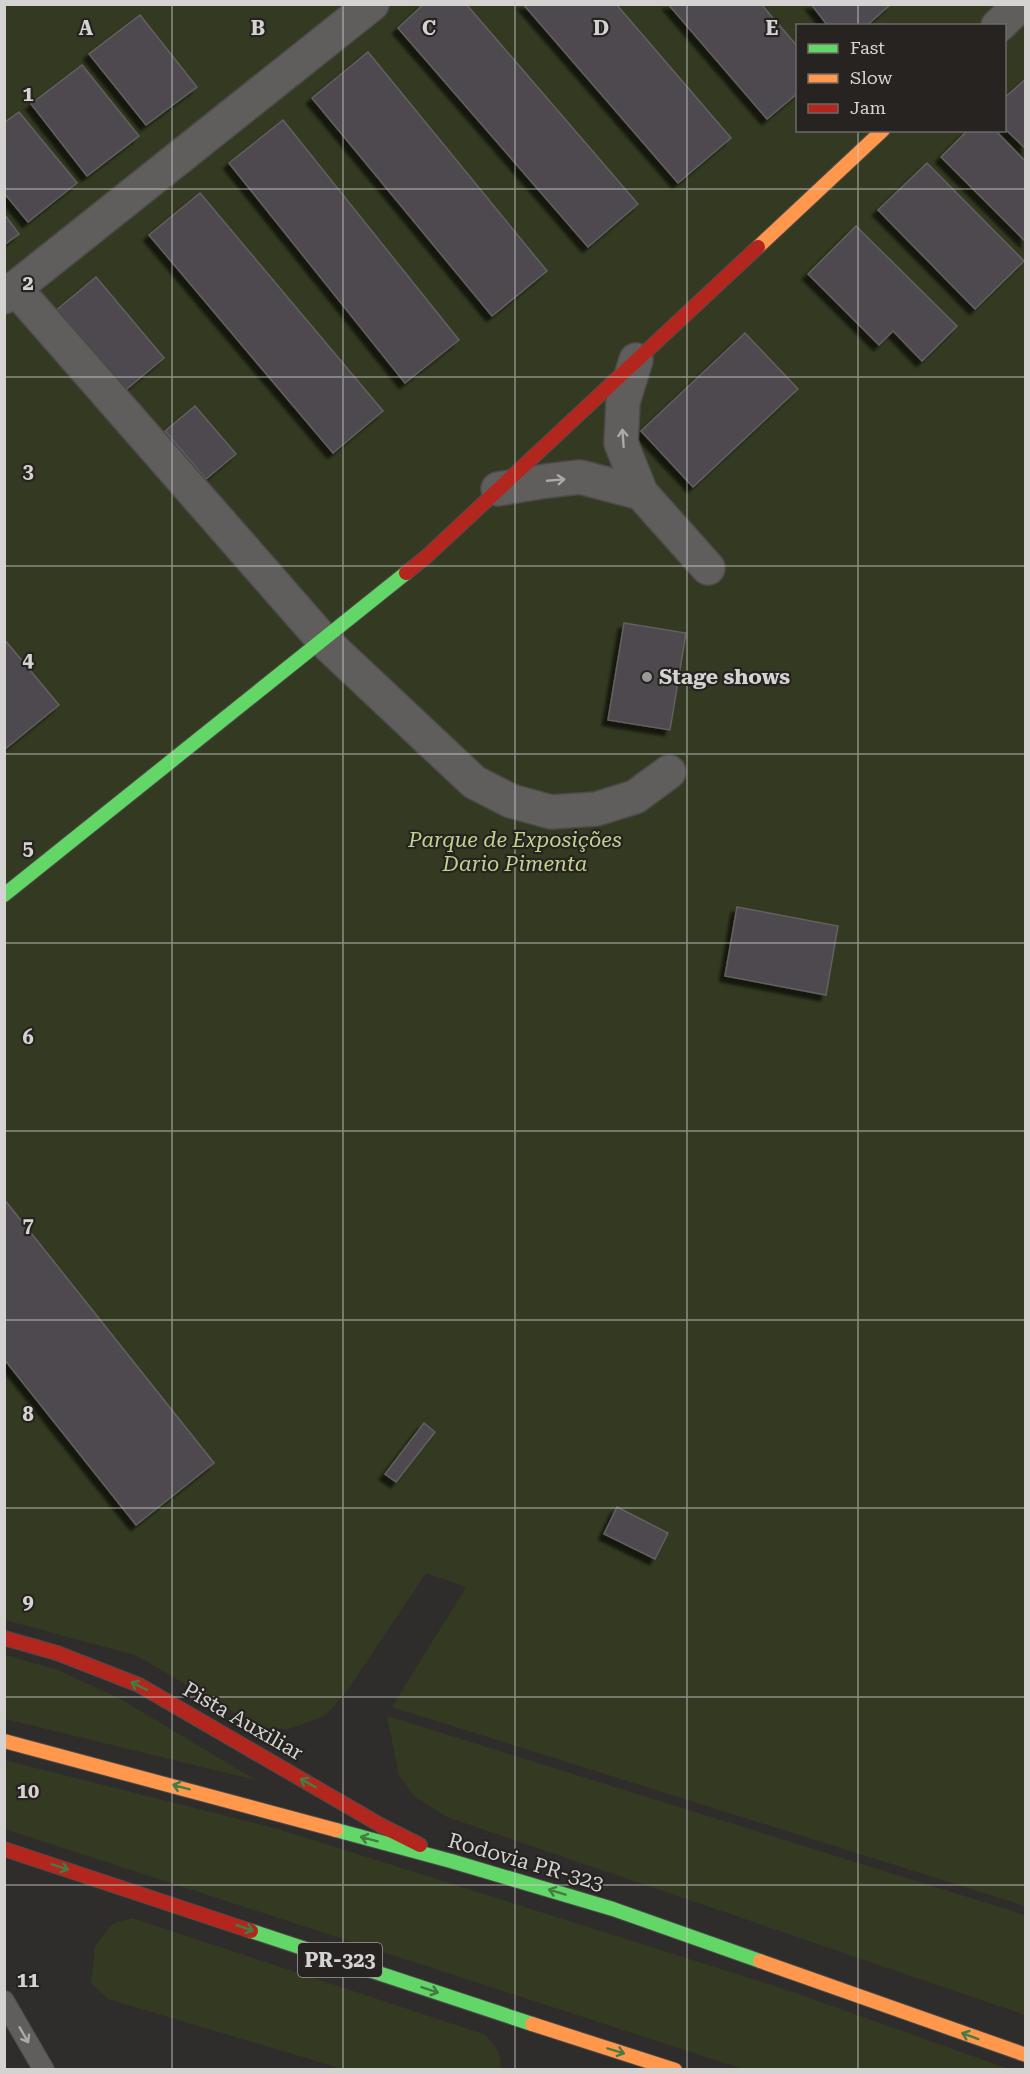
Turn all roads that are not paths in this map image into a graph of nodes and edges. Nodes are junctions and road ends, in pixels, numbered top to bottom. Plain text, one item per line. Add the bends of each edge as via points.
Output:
1 (372, 4) edge
2 (1021, 4) edge
3 (1000, 24) edge
4 (881, 132) edge
5 (10, 293) edge
6 (636, 360) junction
7 (498, 489) junction
8 (641, 493) junction
9 (708, 568) dead end
10 (323, 640) junction
11 (669, 772) dead end
12 (4, 895) edge
13 (4, 1638) edge
14 (4, 1741) edge
15 (4, 1849) edge
16 (451, 1861) junction
17 (613, 1909) junction
18 (888, 1992) dead end
19 (4, 2001) edge
20 (1026, 2055) edge
21 (44, 2070) edge
22 (675, 2070) edge

1 - 5 street
2 - 3 street
4 - 6 main road
5 - 10 street
6 - 7 main road
8 -> 6 street via 621,443 623,402
7 -> 8 street via 580,477
7 - 10 main road via 426,557
8 - 9 street
10 - 11 street via 474,782 511,801 551,812 596,809 635,796
10 - 12 main road
16 -> 13 main road, Pista Auxiliar via 382,1826 139,1685 57,1653
16 -> 14 main road, Rodovia PR-323
15 -> 22 main road, PR-323
17 -> 16 main road, Rodovia PR-323
17 - 18 main road
20 -> 17 main road, Rodovia PR-323
19 -> 21 lane

